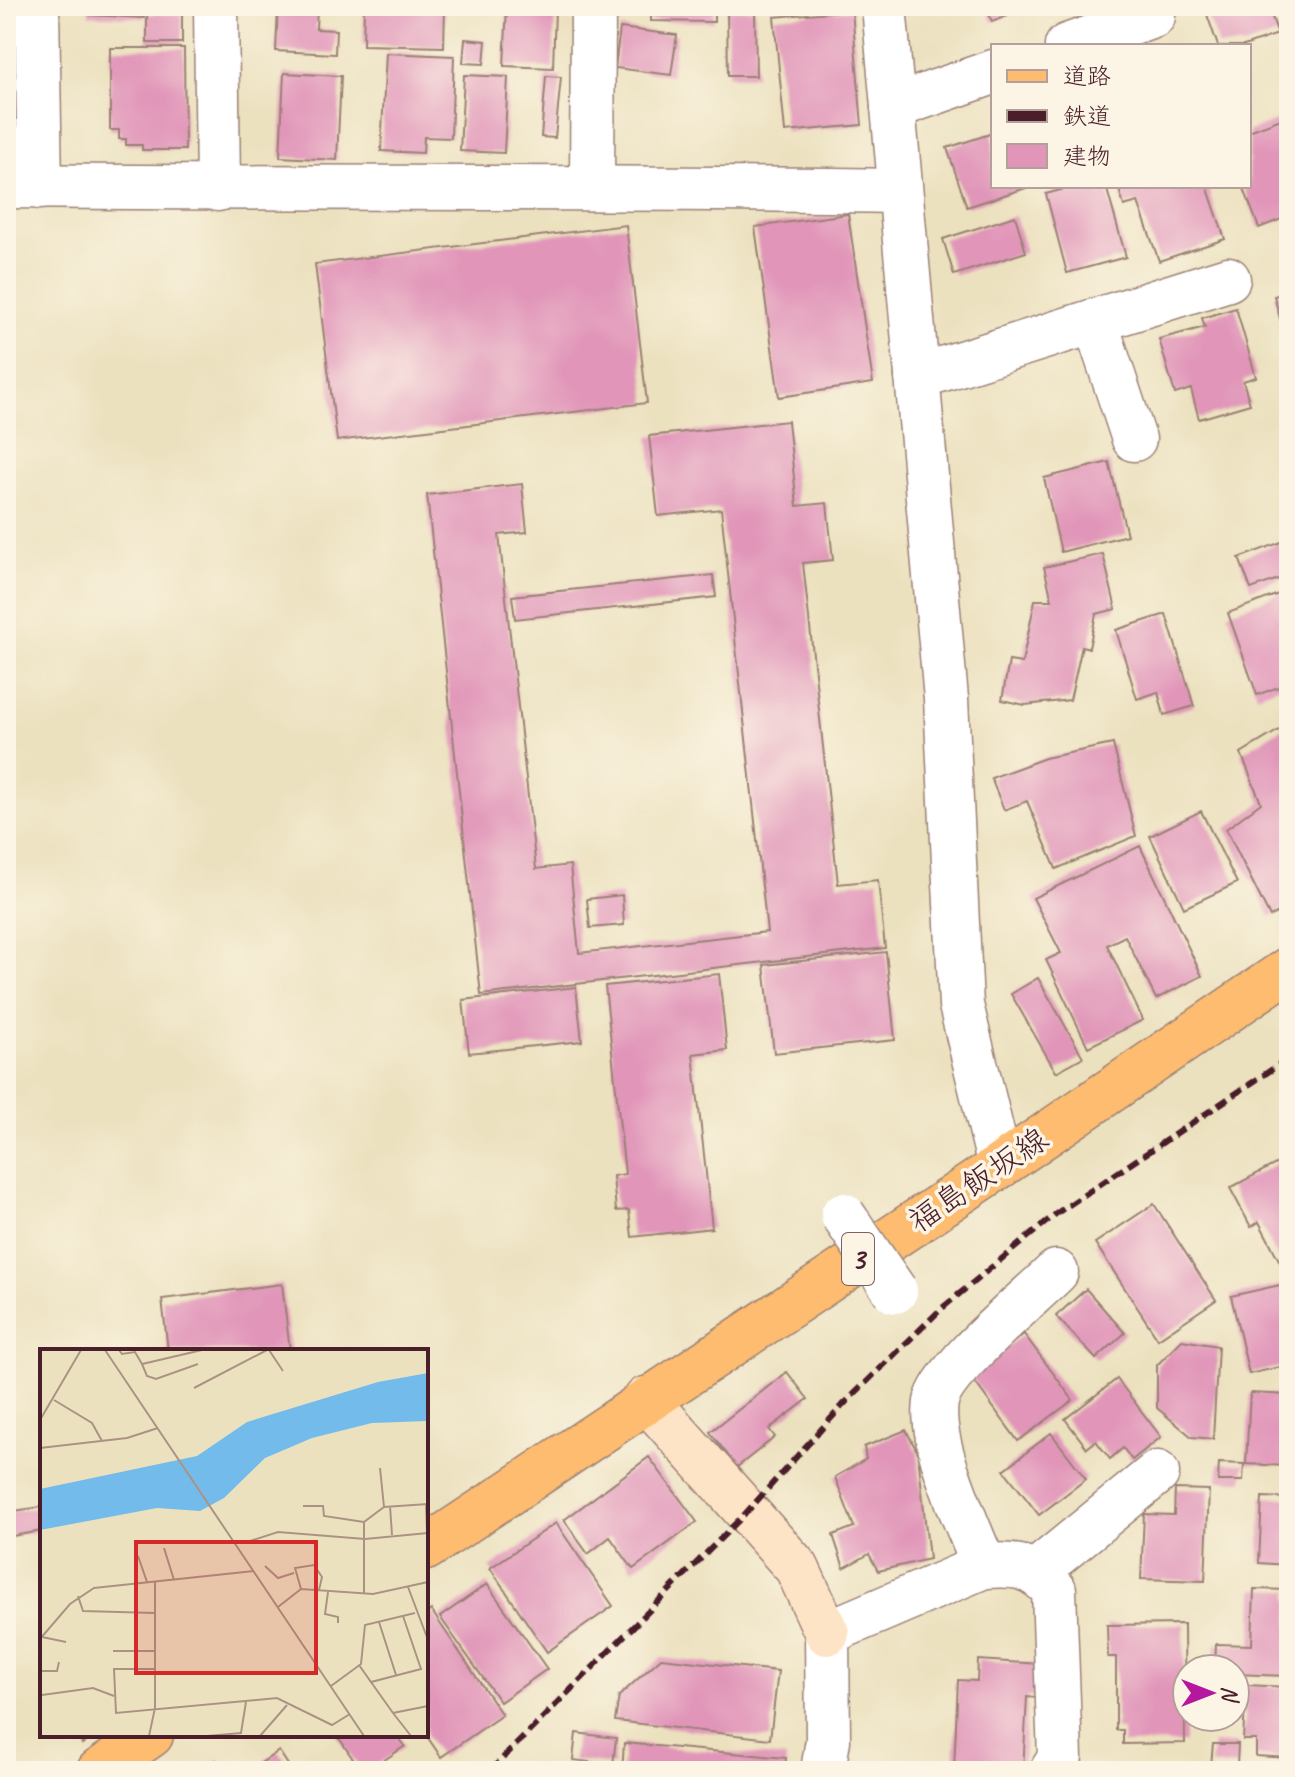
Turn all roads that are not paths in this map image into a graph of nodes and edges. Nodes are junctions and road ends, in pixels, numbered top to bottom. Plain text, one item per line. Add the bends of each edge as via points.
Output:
1 (37, 6) edge
2 (216, 6) edge
3 (593, 6) edge
4 (884, 6) edge
5 (1153, 16) dead end
6 (1073, 44) edge
7 (991, 73) edge
8 (893, 107) junction
9 (23, 186) edge
10 (592, 186) junction
11 (218, 189) junction
12 (900, 191) junction
13 (1228, 279) dead end
14 (1095, 321) junction
15 (917, 377) junction
16 (1134, 439) dead end
17 (1289, 969) edge
18 (1000, 1166) junction
19 (843, 1215) dead end
20 (1056, 1272) dead end
21 (895, 1291) dead end
22 (646, 1399) junction
23 (1157, 1473) dead end
24 (428, 1547) edge
25 (984, 1566) junction
26 (1037, 1571) junction
27 (827, 1633) junction
28 (148, 1737) edge
29 (99, 1771) edge
30 (823, 1771) edge
31 (1052, 1771) edge

1 - 9 street
2 - 11 street
3 - 10 street
4 - 8 street
5 - 6 street
7 - 8 street
8 - 12 street
9 - 11 street
10 - 11 street
10 - 12 street
12 - 15 street
13 - 14 street
14 - 15 street
14 - 16 street
15 - 18 street via 946,699 961,1005
17 - 18 main road, 福島飯坂線 / 3
18 - 22 main road, 福島飯坂線 / 3
19 - 21 street, bridge
20 - 25 street via 946,1378 936,1402 952,1487
22 - 24 main road, 福島飯坂線 / 3
22 - 27 street via 797,1568
23 - 26 street
25 - 26 street via 1009,1564
25 - 27 street
26 - 31 street via 1054,1590 1060,1758
27 - 30 street via 828,1740
28 - 29 main road

